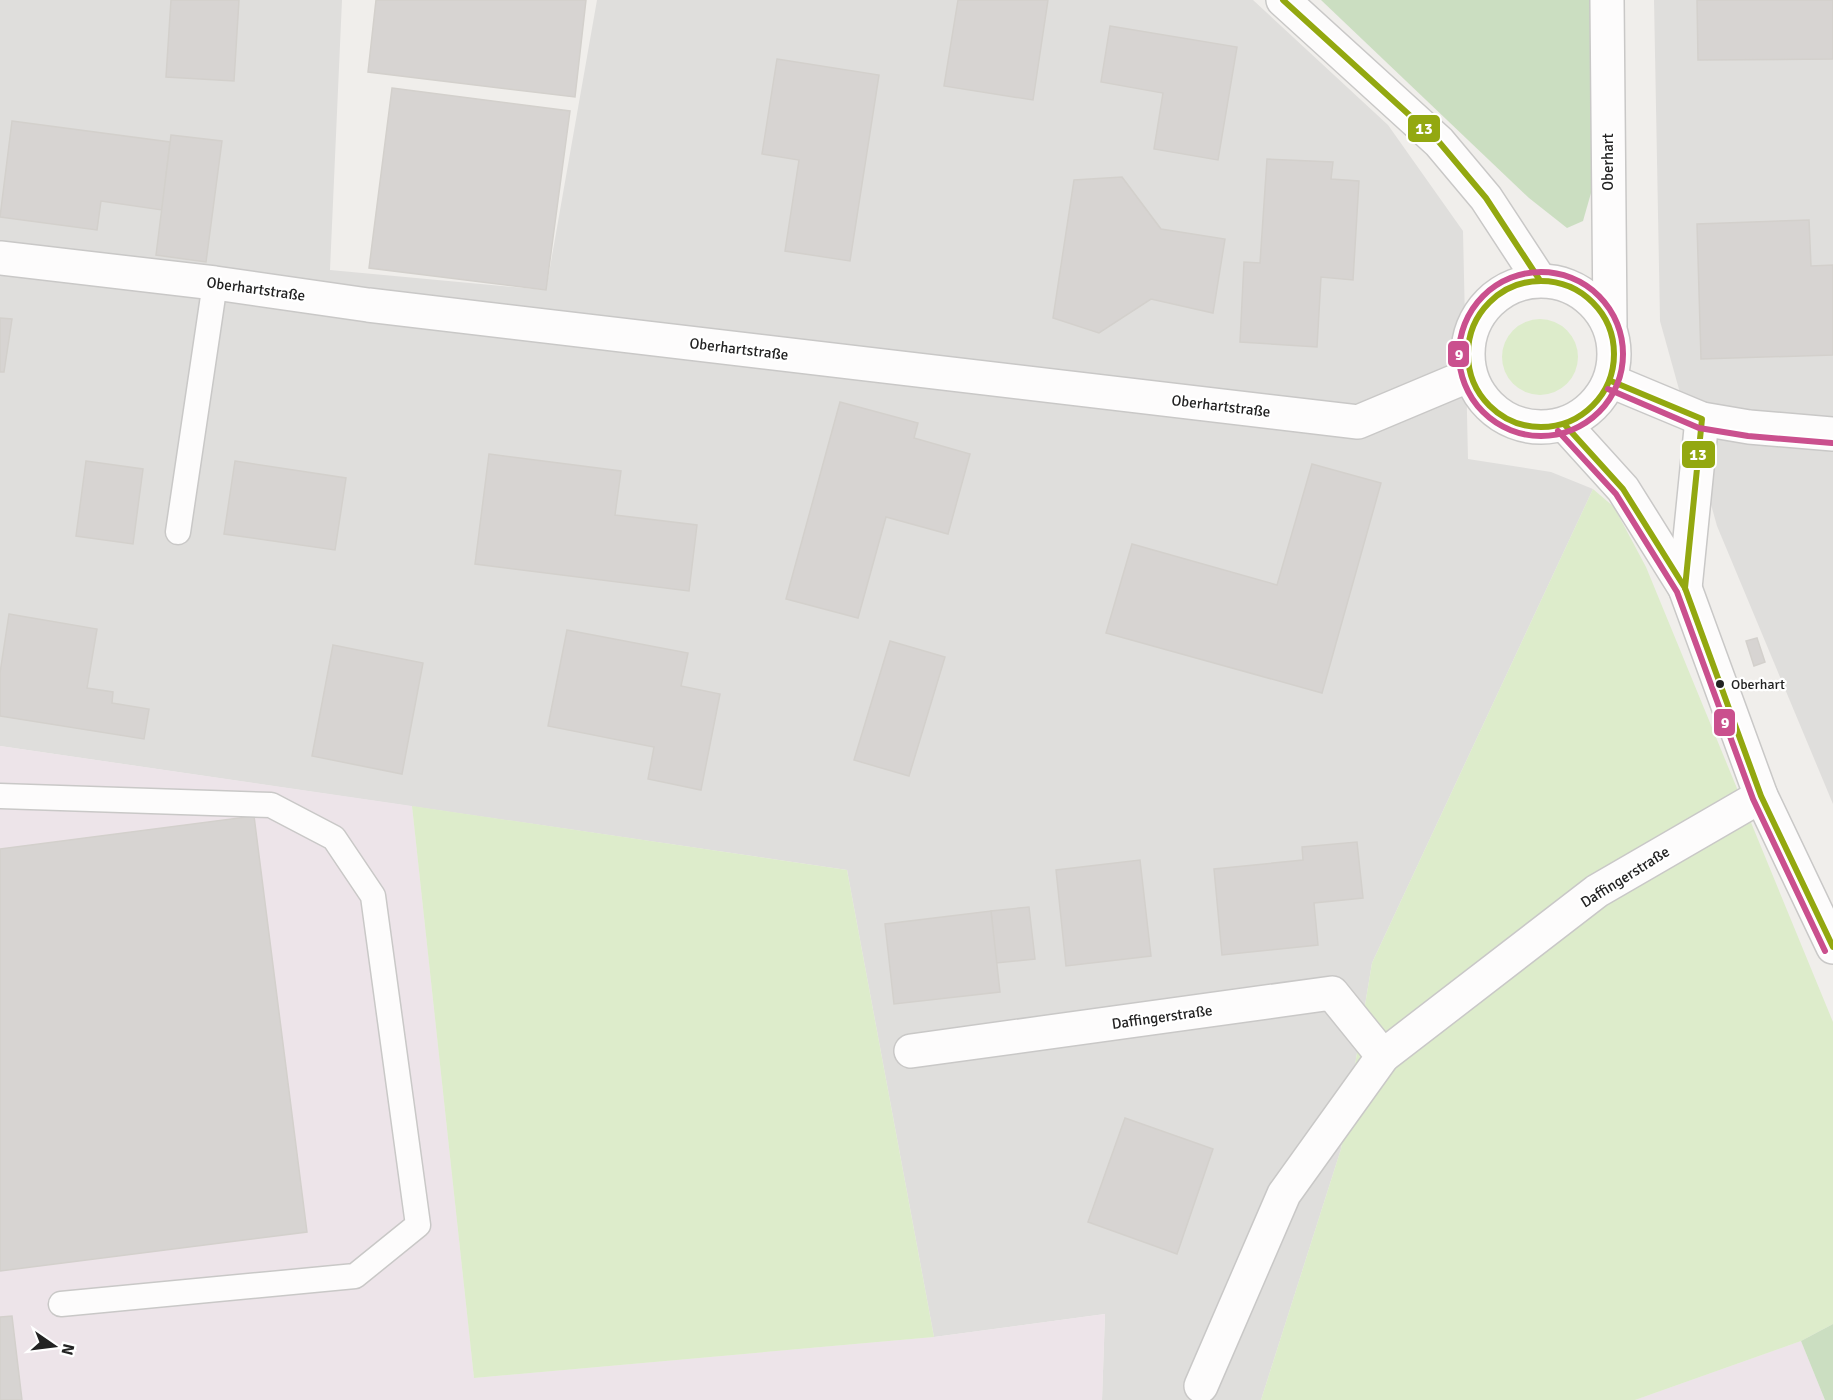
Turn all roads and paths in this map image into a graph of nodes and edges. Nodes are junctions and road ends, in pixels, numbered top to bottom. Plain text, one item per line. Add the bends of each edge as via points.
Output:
1 (1283, 0) edge
2 (1607, 0) edge
3 (0, 258) edge
4 (1539, 279) junction
5 (215, 283) junction
6 (1610, 325) junction
7 (1470, 375) junction
8 (1611, 381) junction
9 (1702, 419) junction
10 (1565, 426) junction
11 (1833, 434) edge
12 (178, 532) dead end
13 (1685, 588) junction
14 (0, 796) edge
15 (1761, 796) junction
16 (1833, 947) edge
17 (911, 1051) dead end
18 (1383, 1056) junction
19 (61, 1304) dead end
20 (1199, 1393) edge

1 - 4 street via 1438,142 1486,198
2 - 6 street, Oberhart
3 - 5 street, Oberhartstraße
4 - 6 street via 1579,289
4 - 7 street via 1508,287 1481,310 1467,341
5 - 7 street, Oberhartstraße via 368,305 1358,422
5 - 12 lane
6 - 8 street via 1616,353
7 - 10 street via 1488,407 1523,427
8 - 9 street
8 - 10 street via 1598,403
9 - 11 street
9 - 13 street
10 - 13 street via 1623,489
13 - 15 street
14 - 19 lane via 271,805 334,838 373,896 418,1225 355,1276
15 - 16 street
15 - 18 street, Daffingerstraße via 1597,891
17 - 18 street, Daffingerstraße via 1332,993
18 - 20 street, Daffingerstraße via 1284,1194

